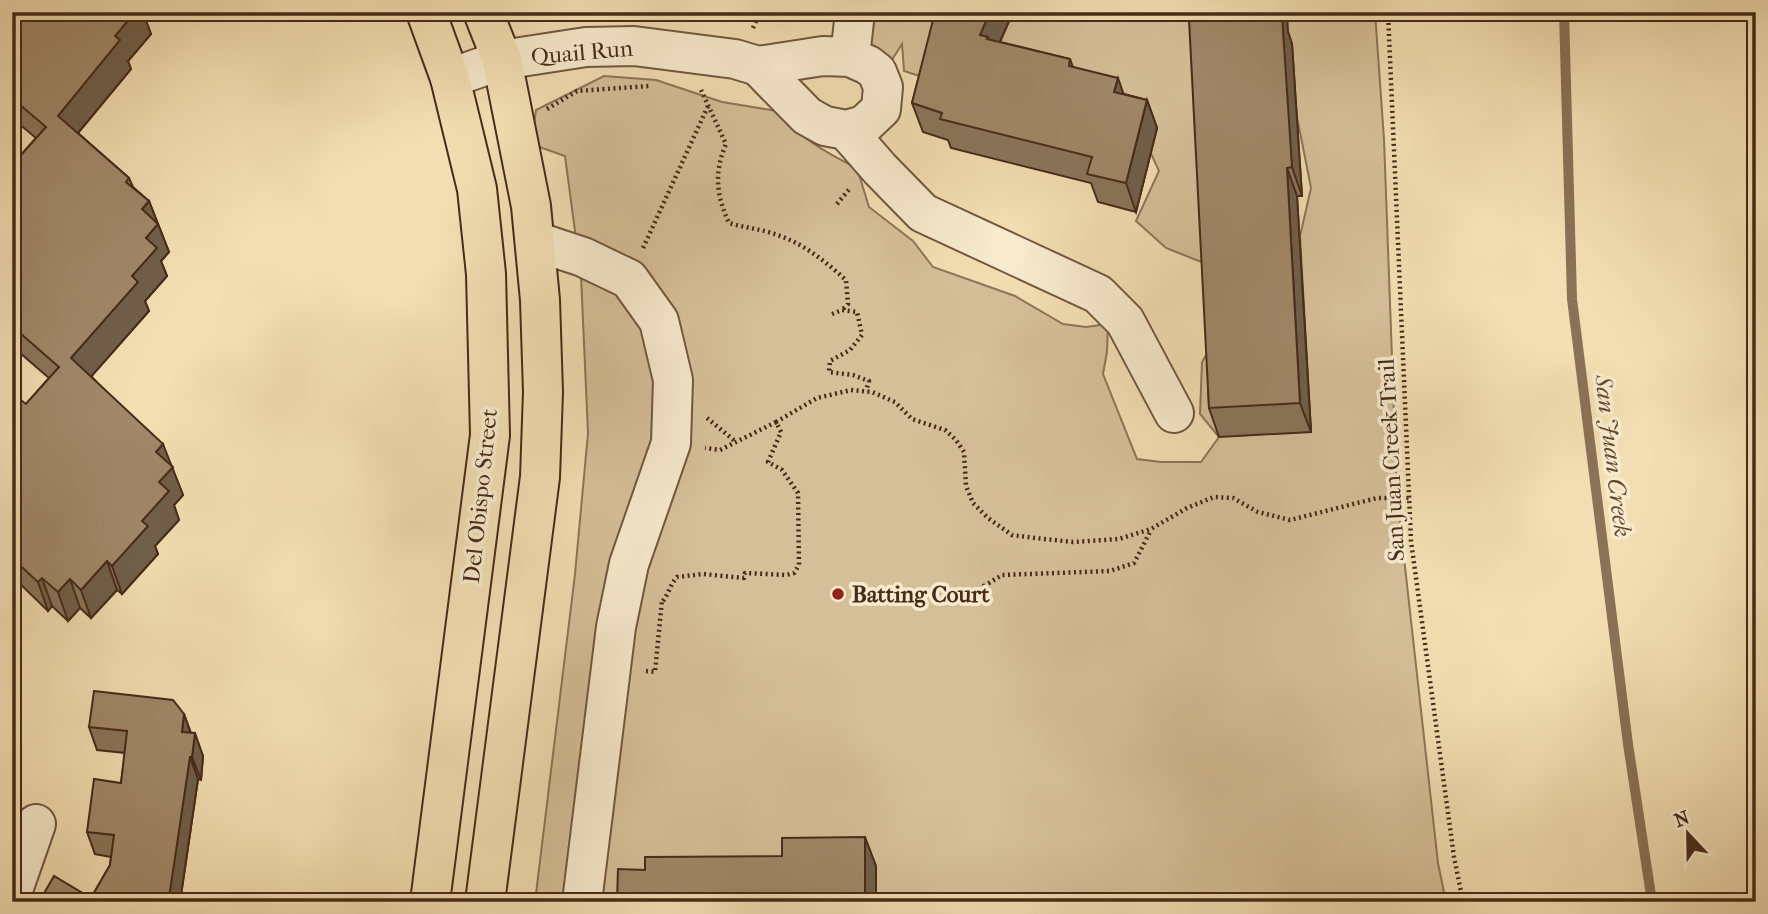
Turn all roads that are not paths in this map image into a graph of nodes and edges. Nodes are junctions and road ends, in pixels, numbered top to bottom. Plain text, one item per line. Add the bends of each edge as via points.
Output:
1 (426, 12) edge
2 (484, 12) edge
3 (855, 12) edge
4 (850, 57) junction
5 (502, 60) junction
6 (758, 66) junction
7 (450, 78) junction
8 (846, 130) junction
9 (534, 241) junction
10 (1174, 413) dead end
11 (36, 824) dead end
12 (12, 894) edge
13 (429, 902) edge
14 (485, 902) edge
15 (582, 902) edge

1 - 7 main road, Del Obispo Street
2 - 5 main road
3 - 4 street
4 - 6 street, Quail Run via 823,55
4 - 8 street via 877,72 883,87 881,109 864,125
5 - 6 street, Quail Run via 586,47 634,46
5 - 7 street, Quail Run
5 - 9 main road
6 - 8 street via 807,116
7 - 13 main road, Del Obispo Street via 479,201 486,274 490,435
8 - 10 street via 923,213 1098,294 1125,321
9 - 14 main road via 543,392 540,477
9 - 15 street via 629,279 659,321 673,380 671,443 629,564 616,627
11 - 12 street

